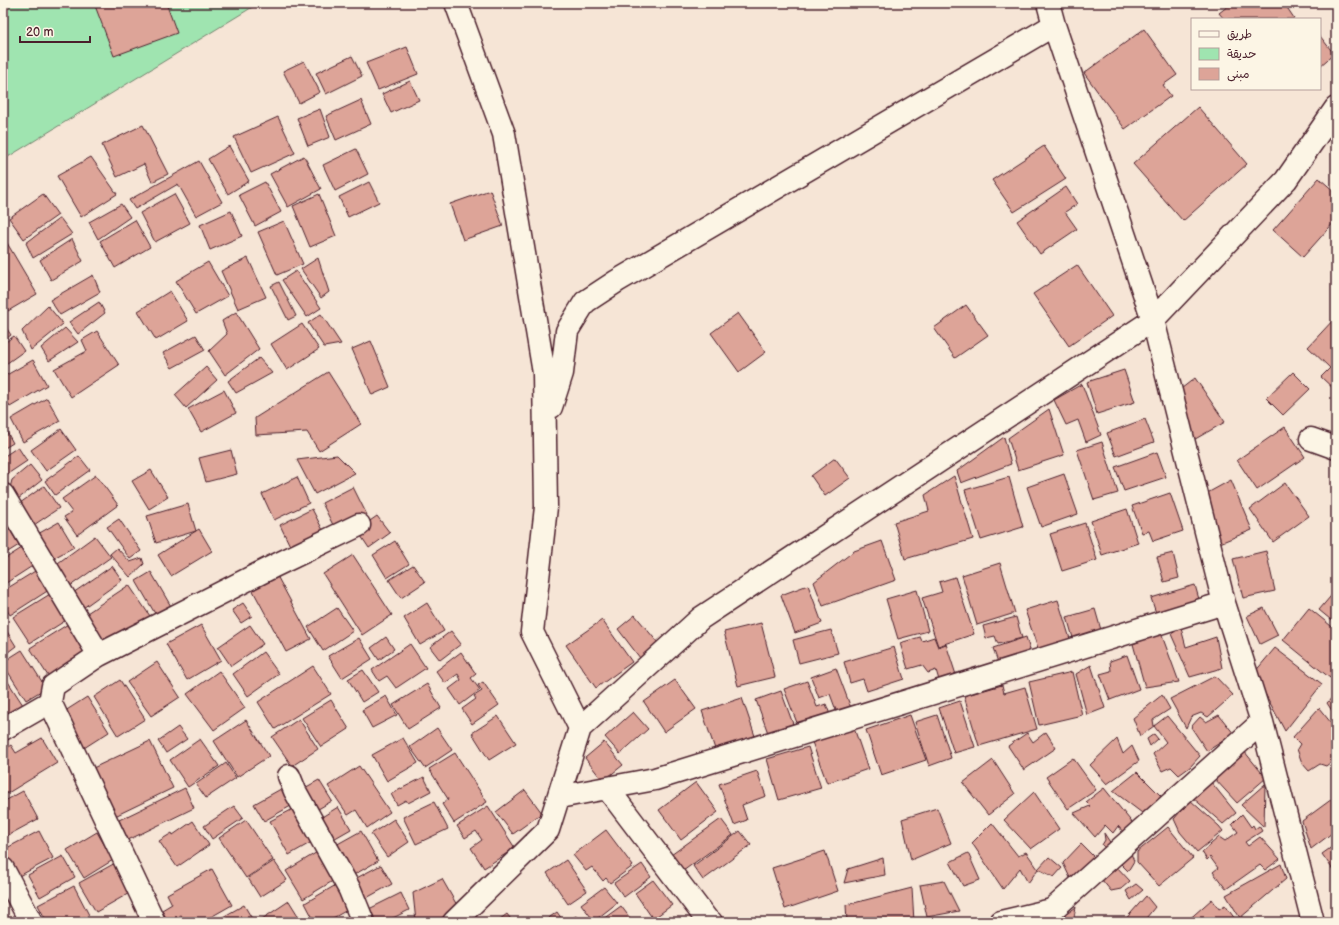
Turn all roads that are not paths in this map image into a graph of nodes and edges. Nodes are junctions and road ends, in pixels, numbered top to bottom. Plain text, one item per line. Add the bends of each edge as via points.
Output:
1 (456, 3) edge
2 (1048, 3) edge
3 (1054, 25) junction
4 (1336, 108) edge
5 (1153, 320) junction
6 (545, 426) junction
7 (1311, 440) dead end
8 (1336, 448) edge
9 (3, 495) edge
10 (359, 525) dead end
11 (1224, 604) junction
12 (99, 655) junction
13 (50, 702) junction
14 (1262, 722) junction
15 (580, 728) junction
16 (3, 729) edge
17 (289, 776) dead end
18 (607, 788) junction
19 (559, 797) junction
20 (3, 869) edge
21 (31, 922) edge
22 (154, 922) edge
23 (364, 922) edge
24 (454, 922) edge
25 (709, 922) edge
26 (1001, 922) edge
27 (1313, 922) edge

1 - 6 street via 504,134 544,373
2 - 3 street
3 - 5 street
3 - 6 street via 585,302 567,330 562,373
4 - 5 street via 1286,180
5 - 11 street
5 - 15 street via 701,618
6 - 15 street via 546,507 532,632
7 - 8 street
9 - 12 street
10 - 12 street
11 - 14 street
11 - 18 street via 655,780
12 - 13 street via 53,686
13 - 16 street
13 - 22 street
14 - 26 street via 1052,910
14 - 27 street
15 - 19 street
17 - 23 street via 350,890
18 - 19 street
18 - 25 street
19 - 24 street via 548,830
20 - 21 street

